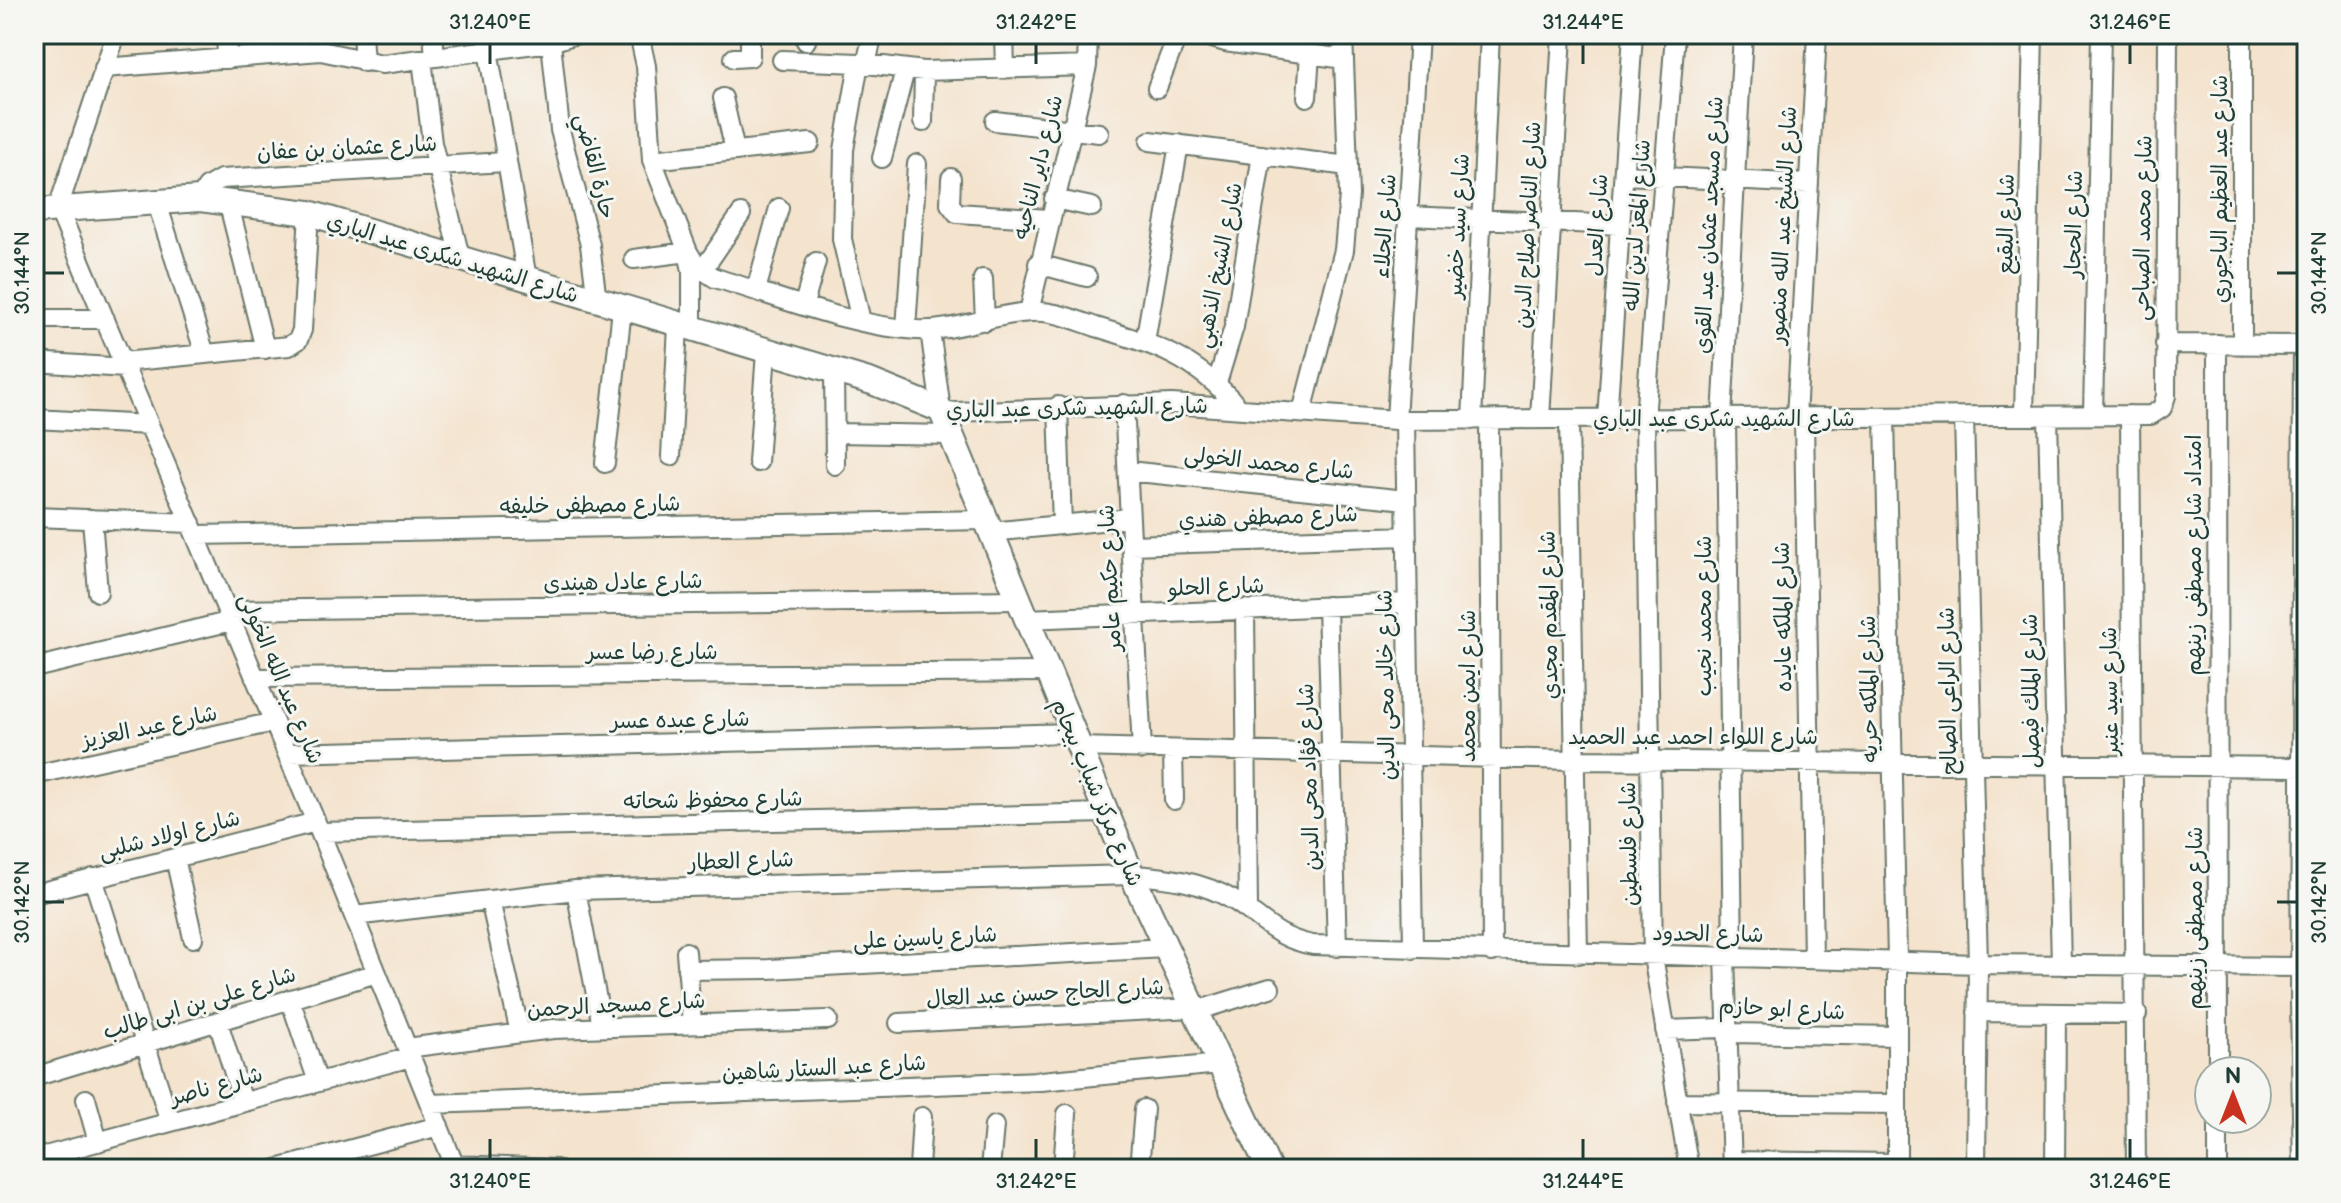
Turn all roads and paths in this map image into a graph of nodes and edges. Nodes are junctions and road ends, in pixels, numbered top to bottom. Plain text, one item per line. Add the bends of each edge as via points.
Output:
1 (116, 34) edge
2 (225, 34) edge
3 (292, 34) edge
4 (362, 34) edge
5 (433, 34) edge
6 (577, 34) edge
7 (639, 34) edge
8 (750, 34) edge
9 (873, 34) edge
10 (1004, 34) edge
11 (1088, 34) edge
12 (1178, 34) edge
13 (1199, 34) edge
14 (1343, 34) edge
15 (1419, 34) edge
16 (1490, 34) edge
17 (1562, 34) edge
18 (1633, 34) edge
19 (1675, 34) edge
20 (1743, 34) edge
21 (1817, 34) edge
22 (2033, 34) edge
23 (2101, 34) edge
24 (2168, 34) edge
25 (2242, 34) edge
26 (555, 38) edge
27 (494, 44) edge
28 (294, 54) junction
29 (1310, 54) junction
30 (429, 58) junction
31 (734, 58) dead end
32 (228, 59) junction
33 (1344, 59) junction
34 (782, 60) dead end
35 (364, 62) junction
36 (862, 64) junction
37 (1087, 66) junction
38 (104, 68) junction
39 (1005, 69) junction
40 (905, 70) junction
41 (924, 71) junction
42 (1157, 88) dead end
43 (1307, 97) dead end
44 (723, 98) dead end
45 (995, 121) dead end
46 (923, 122) dead end
47 (1072, 128) junction
48 (1099, 133) dead end
49 (1150, 141) dead end
50 (810, 143) dead end
51 (1179, 144) junction
52 (739, 150) junction
53 (1262, 155) junction
54 (882, 158) dead end
55 (652, 160) junction
56 (505, 162) junction
57 (917, 164) dead end
58 (439, 166) junction
59 (1348, 166) junction
60 (746, 170) dead end
61 (1624, 175) junction
62 (1664, 177) junction
63 (951, 178) dead end
64 (1734, 180) junction
65 (1809, 184) junction
66 (200, 199) junction
67 (1054, 199) junction
68 (156, 200) junction
69 (228, 201) junction
70 (1092, 207) dead end
71 (779, 208) dead end
72 (46, 209) edge
73 (309, 213) junction
74 (741, 214) dead end
75 (1408, 216) junction
76 (1049, 219) junction
77 (1482, 219) junction
78 (1551, 222) junction
79 (1620, 225) junction
80 (688, 252) junction
81 (460, 257) junction
82 (634, 259) dead end
83 (816, 262) dead end
84 (1038, 264) junction
85 (702, 271) junction
86 (1087, 277) dead end
87 (527, 279) junction
88 (983, 279) dead end
89 (756, 290) junction
90 (597, 301) junction
91 (804, 304) junction
92 (622, 309) junction
93 (1029, 312) junction
94 (34, 319) edge
95 (105, 319) junction
96 (861, 321) junction
97 (985, 321) junction
98 (685, 328) junction
99 (906, 329) junction
100 (930, 330) junction
101 (1145, 342) junction
102 (2165, 344) junction
103 (2217, 344) junction
104 (2242, 345) junction
105 (2305, 345) edge
106 (265, 349) junction
107 (766, 352) junction
108 (205, 354) junction
109 (34, 362) edge
110 (124, 365) junction
111 (834, 371) junction
112 (1217, 383) junction
113 (1124, 404) junction
114 (1058, 406) junction
115 (1237, 406) junction
116 (941, 410) junction
117 (1302, 412) junction
118 (2093, 415) junction
119 (2130, 415) junction
120 (2151, 415) joint
121 (2024, 416) junction
122 (2048, 416) junction
123 (1885, 417) junction
124 (1964, 417) junction
125 (1724, 418) junction
126 (1800, 418) junction
127 (34, 419) edge
128 (1540, 419) junction
129 (1569, 419) junction
130 (1607, 419) junction
131 (1645, 419) junction
132 (1400, 420) junction
133 (1480, 420) junction
134 (149, 425) junction
135 (835, 433) junction
136 (951, 435) junction
137 (671, 456) dead end
138 (758, 462) dead end
139 (605, 463) dead end
140 (835, 465) dead end
141 (1128, 471) junction
142 (1406, 500) junction
143 (2304, 508) edge
144 (34, 517) edge
145 (1130, 518) junction
146 (92, 519) junction
147 (1062, 525) junction
148 (988, 526) junction
149 (193, 529) junction
150 (1407, 536) junction
151 (1131, 545) junction
152 (2304, 589) edge
153 (98, 592) dead end
154 (1408, 603) junction
155 (1327, 606) junction
156 (1245, 609) junction
157 (1023, 610) junction
158 (1135, 612) junction
159 (229, 616) junction
160 (34, 668) edge
161 (1049, 672) junction
162 (256, 678) junction
163 (274, 722) junction
164 (1076, 740) junction
165 (1142, 750) junction
166 (1173, 750) junction
167 (1248, 752) junction
168 (287, 753) junction
169 (1331, 754) junction
170 (1410, 755) junction
171 (1491, 758) junction
172 (1574, 760) junction
173 (1651, 760) junction
174 (1728, 760) junction
175 (1808, 761) junction
176 (1894, 761) junction
177 (1973, 762) junction
178 (2056, 763) junction
179 (2134, 765) junction
180 (2218, 766) junction
181 (2304, 767) edge
182 (34, 775) edge
183 (1174, 800) dead end
184 (1106, 813) junction
185 (318, 827) junction
186 (2304, 845) edge
187 (175, 858) junction
188 (1132, 875) junction
189 (93, 878) junction
190 (576, 890) junction
191 (34, 894) edge
192 (490, 900) junction
193 (1248, 910) junction
194 (354, 916) junction
195 (2304, 921) edge
196 (193, 938) dead end
197 (1337, 947) junction
198 (1166, 948) junction
199 (1413, 949) junction
200 (1492, 952) junction
201 (1578, 954) junction
202 (1653, 956) junction
203 (1729, 958) junction
204 (1813, 959) junction
205 (1897, 960) junction
206 (1978, 964) junction
207 (2061, 965) junction
208 (2137, 967) junction
209 (2219, 967) junction
210 (2300, 967) junction
211 (377, 973) junction
212 (1270, 988) dead end
213 (290, 999) junction
214 (2303, 1002) edge
215 (1195, 1010) junction
216 (1977, 1012) junction
217 (2056, 1013) junction
218 (2137, 1014) junction
219 (828, 1020) dead end
220 (218, 1022) junction
221 (692, 1023) junction
222 (899, 1023) dead end
223 (602, 1026) junction
224 (1665, 1030) junction
225 (1727, 1031) junction
226 (520, 1033) junction
227 (1897, 1036) junction
228 (145, 1044) junction
229 (409, 1053) junction
230 (2218, 1055) edge
231 (1220, 1064) junction
232 (36, 1070) edge
233 (2304, 1080) edge
234 (318, 1082) junction
235 (86, 1099) dead end
236 (1730, 1100) junction
237 (243, 1102) junction
238 (1677, 1102) junction
239 (430, 1104) junction
240 (1897, 1104) junction
241 (1144, 1109) dead end
242 (1067, 1114) dead end
243 (922, 1117) dead end
244 (170, 1122) junction
245 (439, 1126) junction
246 (994, 1126) dead end
247 (2218, 1135) edge
248 (98, 1142) junction
249 (34, 1159) edge
250 (2305, 1162) edge
251 (1732, 1165) edge
252 (1897, 1166) edge
253 (455, 1167) edge
254 (277, 1169) edge
255 (556, 1169) edge
256 (919, 1169) edge
257 (990, 1169) edge
258 (1063, 1169) edge
259 (1139, 1169) edge
260 (1269, 1169) edge
261 (1689, 1169) edge
262 (1976, 1169) edge
263 (2055, 1169) edge
264 (2136, 1169) edge
265 (2218, 1169) edge

1 - 38 street
2 - 32 street
3 - 28 street
4 - 35 street
5 - 30 street
6 - 26 street
7 - 55 street
8 - 31 street via 750,57
9 - 36 street
10 - 39 street
11 - 37 street, شارع داير الناحيه
12 - 42 street
13 - 29 street
14 - 33 street
15 - 75 street, شارع الجلاء
16 - 77 street, شارع سيد خضير
17 - 78 street, شارع الناصر صلاح الدين
18 - 61 street, شارع العدل
19 - 62 street, شارع المعز لدين الله
20 - 64 street, شارع مسجد عثمان عبد القوى
21 - 65 street, شارع الشيخ عبد الله منصور
22 - 121 street, شارع البقيع
23 - 118 street, شارع الحجار
24 - 102 street, شارع محمد الصباحى
25 - 104 street, شارع عبد العظيم الباجوري
26 - 27 street
26 - 90 street, حارة القاضي via 560,130 590,245
27 - 30 street
27 - 56 street
28 - 32 street
28 - 35 street via 330,52
29 - 33 street
29 - 43 street
30 - 35 street
30 - 58 street via 432,143
32 - 38 street
33 - 59 street
34 - 36 street
36 - 40 street
36 - 96 street via 844,150 842,239
37 - 39 street
37 - 47 street, شارع داير الناحيه
38 - 72 street
39 - 41 street
40 - 41 street
40 - 54 street
41 - 46 street
44 - 52 street
45 - 47 street
47 - 48 street
47 - 67 street, شارع داير الناحيه
49 - 51 street
50 - 52 street
51 - 53 street
51 - 101 street
52 - 55 street
52 - 60 street
53 - 59 street
53 - 112 street, شارع الشيخ الذهبي via 1234,327
55 - 80 street
56 - 58 street, شارع عثمان بن عفان
56 - 87 street
57 - 99 street
58 - 66 street, شارع عثمان بن عفان via 221,179
58 - 81 street
59 - 117 street via 1344,250
61 - 62 street
61 - 79 street, شارع العدل
62 - 64 street
62 - 131 street, شارع المعز لدين الله
63 - 76 street via 950,204 957,213
64 - 65 street
64 - 125 street, شارع مسجد عثمان عبد القوى
65 - 126 street, شارع الشيخ عبد الله منصور
66 - 68 main road, شارع الشهيد شكرى عبد الباري
66 - 69 main road, شارع الشهيد شكرى عبد الباري
67 - 70 street
67 - 76 street, شارع داير الناحيه
68 - 72 main road, شارع الشهيد شكرى عبد الباري
68 - 108 street
69 - 73 main road, شارع الشهيد شكرى عبد الباري
69 - 106 street
71 - 89 street
72 - 95 street, شارع عبد الله الخولى
73 - 81 main road, شارع الشهيد شكرى عبد الباري
73 - 106 street via 301,336 294,344
74 - 85 street
75 - 77 street
75 - 132 street, شارع الجلاء
76 - 84 street, شارع داير الناحيه
77 - 78 street
77 - 133 street, شارع سيد خضير
78 - 79 street
78 - 128 street, شارع الناصر صلاح الدين
79 - 130 street, شارع العدل
80 - 82 street
80 - 85 street
80 - 98 street via 694,290
81 - 87 main road, شارع الشهيد شكرى عبد الباري
83 - 91 street
84 - 86 street
84 - 93 street, شارع داير الناحيه
85 - 89 street
87 - 90 main road, شارع الشهيد شكرى عبد الباري
88 - 97 street
89 - 91 street
90 - 92 main road, شارع الشهيد شكرى عبد الباري
91 - 96 street
92 - 98 main road, شارع الشهيد شكرى عبد الباري
92 - 139 street
93 - 97 street
93 - 101 street via 1062,316
94 - 95 street
95 - 110 street, شارع عبد الله الخولى
96 - 99 street
97 - 100 street
98 - 107 main road, شارع الشهيد شكرى عبد الباري
98 - 137 street
99 - 100 street
100 - 116 street
101 - 112 street via 1184,358
102 - 103 street
102 - 120 street, شارع محمد الصباحى via 2165,403
103 - 104 street
103 - 180 street, امتداد شارع مصطفى زينهم
104 - 105 street
105 - 143 street
106 - 108 street
107 - 111 main road, شارع الشهيد شكرى عبد الباري
107 - 138 street
108 - 110 street
109 - 110 street
110 - 134 street, شارع عبد الله الخولى
111 - 116 main road, شارع الشهيد شكرى عبد الباري
111 - 135 street
112 - 115 street
113 - 114 street, شارع الشهيد شكرى عبد الباري
113 - 115 street, شارع الشهيد شكرى عبد الباري
113 - 141 street, شارع حكيم عامر
114 - 116 street, شارع الشهيد شكرى عبد الباري
114 - 147 street
115 - 117 street, شارع الشهيد شكرى عبد الباري
116 - 136 main road, شارع مركز شباب بيجام
117 - 132 street, شارع الشهيد شكرى عبد الباري
118 - 119 street, شارع الشهيد شكرى عبد الباري
118 - 122 street, شارع الشهيد شكرى عبد الباري
119 - 120 street, شارع الشهيد شكرى عبد الباري
119 - 179 street, شارع سيد عنبر
121 - 122 street, شارع الشهيد شكرى عبد الباري
121 - 124 street, شارع الشهيد شكرى عبد الباري
122 - 178 street, شارع الملك فيصل
123 - 124 street, شارع الشهيد شكرى عبد الباري
123 - 126 street, شارع الشهيد شكرى عبد الباري
123 - 176 street, شارع الملكه حريه
124 - 177 street, شارع الراعى الصالح
125 - 126 street, شارع الشهيد شكرى عبد الباري
125 - 131 street, شارع الشهيد شكرى عبد الباري
125 - 174 street, شارع محمد نجيب
126 - 175 street, شارع الملكه عايده
127 - 134 street
128 - 129 street, شارع الشهيد شكرى عبد الباري
128 - 133 street, شارع الشهيد شكرى عبد الباري
129 - 130 street, شارع الشهيد شكرى عبد الباري
129 - 172 street, شارع المقدم مجدي
130 - 131 street, شارع الشهيد شكرى عبد الباري
131 - 173 street, شارع فلسطين
132 - 133 street, شارع الشهيد شكرى عبد الباري
132 - 142 street, شارع خالد محى الدين
133 - 171 street, شارع ايمن محمد
134 - 149 street, شارع عبد الله الخولى
135 - 136 street
135 - 140 street
136 - 148 main road, شارع مركز شباب بيجام
141 - 142 street, شارع محمد الخولى
141 - 145 street, شارع حكيم عامر
142 - 150 street, شارع خالد محى الدين
143 - 152 street
144 - 146 street, شارع مصطفى خليفه
145 - 147 street, شارع مصطفى خليفه
145 - 151 street, شارع حكيم عامر
146 - 149 street, شارع مصطفى خليفه
146 - 153 street
147 - 148 street, شارع مصطفى خليفه
148 - 149 street, شارع مصطفى خليفه
148 - 157 main road, شارع مركز شباب بيجام
149 - 159 street, شارع عبد الله الخولى
150 - 151 street, شارع مصطفى هندي
150 - 154 street, شارع خالد محى الدين
151 - 158 street, شارع حكيم عامر
152 - 181 street
154 - 155 street, شارع الحلو
154 - 170 street, شارع خالد محى الدين
155 - 156 street, شارع الحلو
155 - 169 street, شارع فؤاد محى الدين
156 - 158 street, شارع الحلو
156 - 167 street
157 - 158 street, شارع الحلو
157 - 159 street, شارع عادل هيندى
157 - 161 main road, شارع مركز شباب بيجام
158 - 165 street, شارع حكيم عامر
159 - 160 street, شارع عادل هيندى
159 - 162 street, شارع عبد الله الخولى
161 - 162 street, شارع رضا عسر
161 - 164 main road, شارع مركز شباب بيجام
162 - 163 street, شارع عبد الله الخولى
163 - 168 street, شارع عبد الله الخولى
163 - 182 street, شارع عبد العزيز
164 - 165 street, شارع اللواء احمد عبد الحميد
164 - 168 street, شارع عبده عسر
164 - 184 main road, شارع مركز شباب بيجام
165 - 166 street, شارع اللواء احمد عبد الحميد
166 - 167 street, شارع اللواء احمد عبد الحميد
166 - 183 street
167 - 169 street, شارع اللواء احمد عبد الحميد
167 - 193 street
168 - 185 street, شارع عبد الله الخولى
169 - 170 street, شارع اللواء احمد عبد الحميد
169 - 197 street, شارع فؤاد محى الدين
170 - 171 street, شارع اللواء احمد عبد الحميد
170 - 199 street, شارع خالد محى الدين
171 - 172 street, شارع اللواء احمد عبد الحميد
171 - 200 street, شارع ايمن محمد
172 - 173 street, شارع اللواء احمد عبد الحميد
172 - 201 street, شارع المقدم مجدي
173 - 174 street, شارع اللواء احمد عبد الحميد
173 - 202 street, شارع فلسطين
174 - 175 street, شارع اللواء احمد عبد الحميد
174 - 203 street, شارع محمد نجيب
175 - 176 street, شارع اللواء احمد عبد الحميد
175 - 204 street, شارع الملكه عايده
176 - 177 street, شارع اللواء احمد عبد الحميد
176 - 205 street, شارع الملكه حريه
177 - 178 street, شارع اللواء احمد عبد الحميد
177 - 206 street, شارع الراعى الصالح
178 - 179 street, شارع اللواء احمد عبد الحميد
178 - 207 street, شارع الملك فيصل
179 - 180 street, شارع اللواء احمد عبد الحميد
179 - 208 street, شارع سيد عنبر
180 - 181 street, شارع اللواء احمد عبد الحميد
180 - 209 street, شارع مصطفى زينهم
181 - 186 street
184 - 185 street, شارع محفوظ شحاته
184 - 188 main road, شارع مركز شباب بيجام
185 - 187 street, شارع اولاد شلبى
185 - 194 street, شارع عبد الله الخولى
186 - 195 street
187 - 189 street, شارع اولاد شلبى
187 - 196 street
188 - 190 street, شارع العطار
188 - 193 street, شارع الحدود via 1193,883
188 - 198 main road, شارع مركز شباب بيجام
189 - 191 street, شارع اولاد شلبى
189 - 228 street
190 - 192 street, شارع العطار
190 - 223 street
192 - 194 street, شارع العطار
192 - 226 street
193 - 197 street, شارع الحدود via 1294,942
194 - 211 street, شارع عبد الله الخولى
195 - 210 street
197 - 199 street, شارع الحدود
198 - 215 main road, شارع مركز شباب بيجام
198 - 221 street, شارع ياسين على via 769,969 687,961
199 - 200 street, شارع الحدود
200 - 201 street, شارع الحدود
201 - 202 street, شارع الحدود
202 - 203 street, شارع الحدود
202 - 224 street, شارع فلسطين
203 - 204 street, شارع الحدود
203 - 225 street, شارع محمد نجيب
204 - 205 street, شارع الحدود
205 - 206 street, شارع الحدود
205 - 227 street, شارع الملكه حريه
206 - 207 street, شارع الحدود
206 - 216 street, شارع الراعى الصالح
207 - 208 street, شارع الحدود
208 - 209 street, شارع الحدود
208 - 218 street, شارع سيد عنبر
209 - 210 street, شارع الحدود
209 - 230 street, شارع مصطفى زينهم
210 - 214 street
211 - 213 street, شارع على بن ابى طالب
211 - 229 street, شارع عبد الله الخولى
212 - 215 street, شارع الحاج حسن عبد العال
213 - 220 street, شارع على بن ابى طالب
213 - 234 street
214 - 233 street
215 - 222 street, شارع الحاج حسن عبد العال
215 - 231 main road, شارع مركز شباب بيجام
216 - 217 street
216 - 262 street, شارع الراعى الصالح
217 - 218 street
217 - 263 street
218 - 264 street, شارع سيد عنبر
219 - 221 street, شارع مسجد الرحمن
220 - 228 street, شارع على بن ابى طالب
220 - 237 street
221 - 223 street, شارع مسجد الرحمن
223 - 226 street, شارع مسجد الرحمن
224 - 225 street, شارع ابو حازم
224 - 238 street, شارع فلسطين
225 - 227 street, شارع ابو حازم
225 - 236 street, شارع محمد نجيب
226 - 229 street, شارع مسجد الرحمن
227 - 240 street, شارع الملكه حريه
228 - 232 street, شارع على بن ابى طالب
228 - 244 street
229 - 234 street, شارع ناصر
229 - 239 street, شارع عبد الله الخولى
231 - 239 street, شارع عبد الستار شاهين via 1041,1081
231 - 260 main road, شارع مركز شباب بيجام
233 - 250 street
234 - 237 street, شارع ناصر
235 - 248 street
236 - 238 street
236 - 240 street
236 - 251 street, شارع محمد نجيب
237 - 244 street, شارع ناصر
238 - 261 street, شارع فلسطين
239 - 245 street, شارع عبد الله الخولى
240 - 252 street, شارع الملكه حريه
241 - 259 street
242 - 258 street
243 - 256 street
244 - 248 street, شارع ناصر
245 - 253 street, شارع عبد الله الخولى
245 - 254 street
246 - 257 street
247 - 265 street
248 - 249 street, شارع ناصر
251 - 252 street
253 - 255 street

